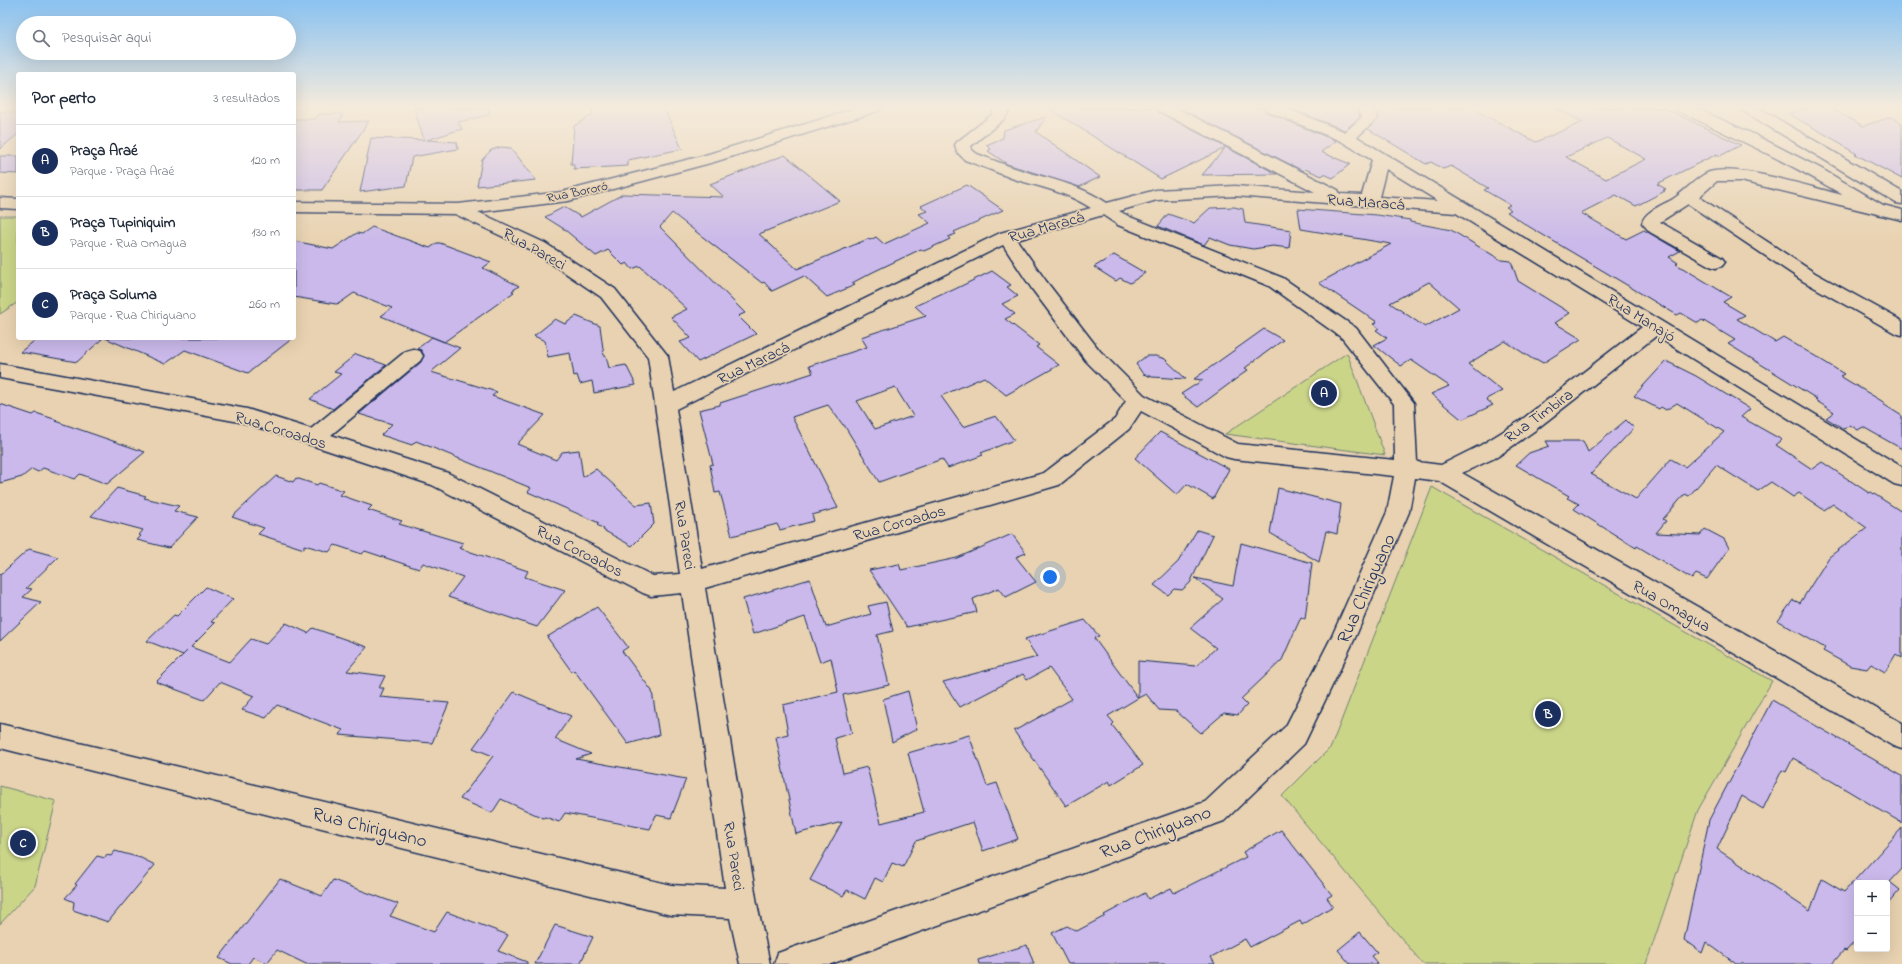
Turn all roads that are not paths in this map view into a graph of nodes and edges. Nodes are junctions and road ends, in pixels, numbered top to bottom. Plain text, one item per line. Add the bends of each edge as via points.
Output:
1 (727, 153) edge
2 (966, 153) edge
3 (1252, 153) edge
4 (1372, 153) edge
5 (1779, 153) edge
6 (1824, 153) edge
7 (1380, 158) junction
8 (1069, 189) junction
9 (1688, 197) junction
10 (1341, 199) junction
11 (1902, 199) edge
12 (1369, 201) junction
13 (0, 203) edge
14 (16, 204) edge
15 (296, 207) edge
16 (1463, 208) junction
17 (458, 209) junction
18 (1106, 209) junction
19 (1877, 209) junction
20 (1902, 215) edge
21 (1080, 216) junction
22 (1006, 237) junction
23 (1716, 262) dead end
24 (1656, 326) junction
25 (1902, 329) edge
26 (413, 356) dead end
27 (0, 371) edge
28 (1137, 400) junction
29 (666, 405) junction
30 (314, 438) junction
31 (1406, 470) junction
32 (1443, 473) junction
33 (1902, 478) edge
34 (693, 582) junction
35 (0, 736) edge
36 (1902, 737) edge
37 (742, 904) junction
38 (755, 964) edge
39 (789, 964) edge

1 - 17 street, Rua Bororó via 562,197
2 - 8 street, Rua Chiriguano via 1020,175
3 - 10 street
4 - 7 street, Rua Manajó
5 - 19 street
6 - 11 street
7 - 12 street
7 - 16 street, Rua Manajó
8 - 18 street, Rua Chiriguano
8 - 21 street via 1071,200
9 - 19 street via 1712,177 1744,176
9 - 23 street via 1652,219 1651,223
9 - 25 street via 1809,277
10 - 12 street, Rua Maracá
10 - 18 street, Rua Maracá via 1235,191 1156,195
12 - 16 street, Rua Maracá
13 - 14 street
15 - 17 street, Rua Bororó
16 - 24 street, Rua Manajó
17 - 29 street, Rua Pareci via 539,247 608,293 658,356
18 - 21 street, Rua Maracá
18 - 31 street, Rua Chiriguano via 1124,221 1276,282 1349,333 1404,403
19 - 20 street
21 - 22 street, Rua Maracá
22 - 28 street via 1038,286 1093,356
22 - 29 street, Rua Maracá
24 - 32 street, Rua Timbira via 1527,426 1489,450
24 - 33 street, Rua Manajó
26 - 30 street
27 - 30 street, Rua Coroados via 247,416
28 - 31 street via 1234,451
28 - 34 street, Rua Coroados via 1122,424 1051,479
29 - 34 street, Rua Pareci
30 - 34 street, Rua Coroados via 440,479 651,586
31 - 32 street
31 - 39 street, Rua Chiriguano via 1398,512 1343,638 1294,735 1214,812
32 - 36 street, Rua Omagua
34 - 37 street, Rua Pareci
35 - 37 street, Rua Chiriguano via 671,900
37 - 38 street, Rua Pareci

